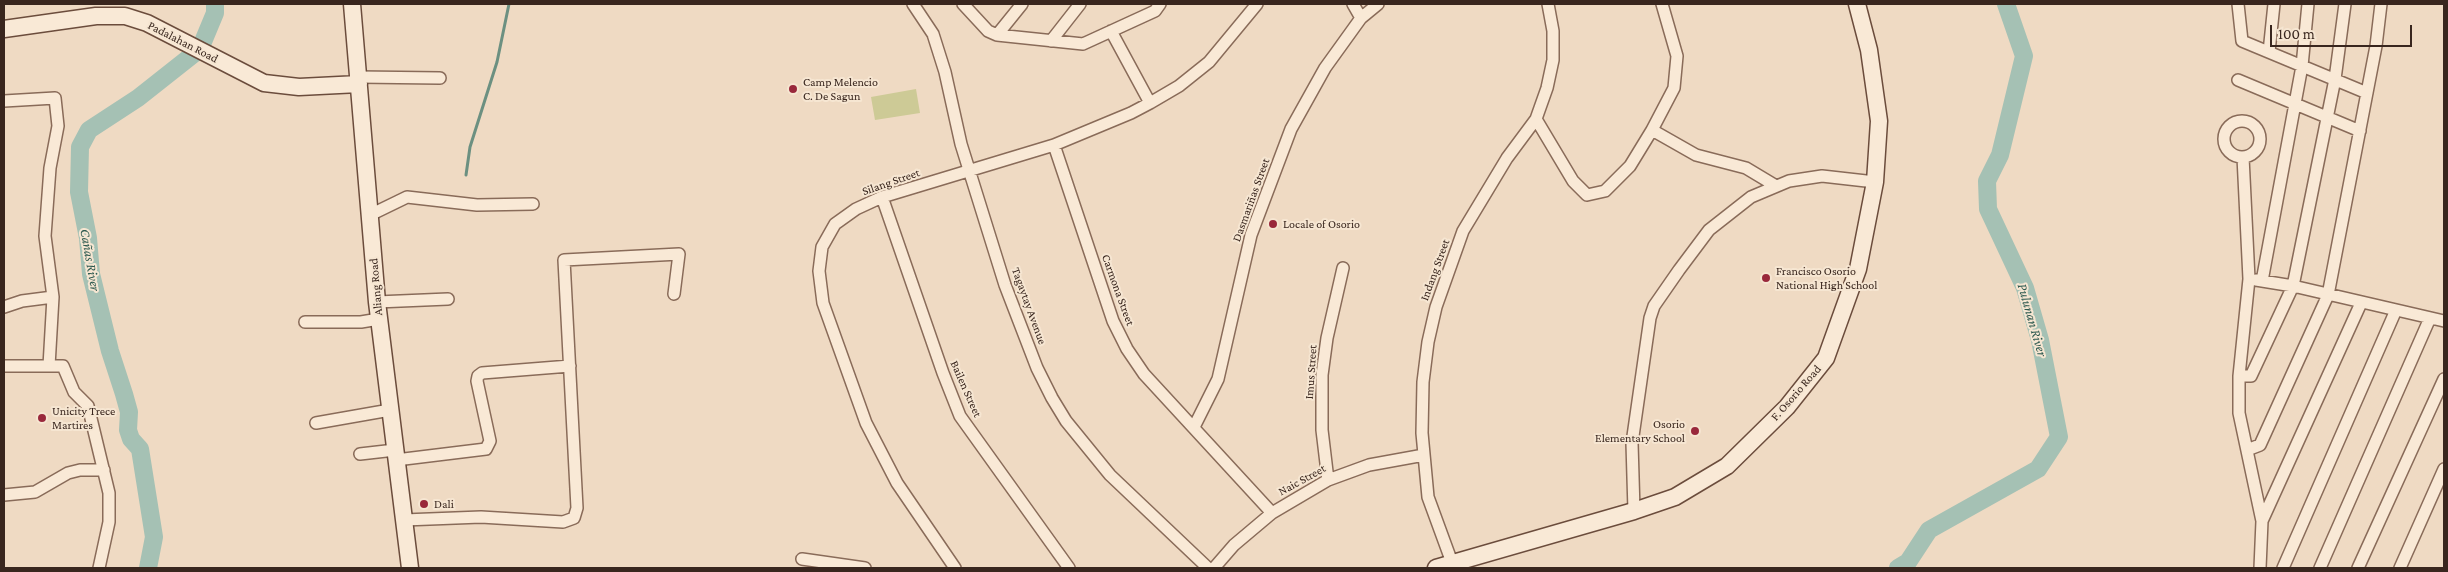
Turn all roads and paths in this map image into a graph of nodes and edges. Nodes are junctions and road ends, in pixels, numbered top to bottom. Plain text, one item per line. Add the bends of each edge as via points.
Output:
1 (352, 4) edge
2 (913, 4) edge
3 (965, 4) edge
4 (1022, 4) edge
5 (1080, 4) edge
6 (1160, 4) edge
7 (1257, 4) edge
8 (1353, 4) edge
9 (1378, 4) edge
10 (1548, 4) edge
11 (1662, 4) edge
12 (1857, 4) edge
13 (2238, 4) edge
14 (2274, 4) edge
15 (2308, 4) edge
16 (2345, 4) edge
17 (2381, 4) edge
18 (1361, 18) junction
19 (4, 28) edge
20 (1111, 31) junction
21 (997, 35) junction
22 (1051, 41) junction
23 (2269, 52) junction
24 (2302, 66) junction
25 (440, 78) dead end
26 (2335, 79) junction
27 (358, 80) junction
28 (2238, 80) dead end
29 (2367, 93) junction
30 (4, 100) edge
31 (1150, 103) junction
32 (2295, 105) junction
33 (2328, 118) junction
34 (1536, 120) junction
35 (1652, 130) junction
36 (2360, 131) junction
37 (1054, 145) junction
38 (2243, 157) dead end
39 (969, 172) junction
40 (1875, 182) junction
41 (1776, 186) junction
42 (882, 197) junction
43 (533, 204) dead end
44 (370, 215) junction
45 (1344, 268) dead end
46 (2249, 279) junction
47 (2262, 281) junction
48 (2293, 286) junction
49 (674, 294) dead end
50 (2328, 295) junction
51 (53, 297) junction
52 (448, 299) dead end
53 (377, 302) junction
54 (2361, 303) junction
55 (4, 307) edge
56 (2396, 310) junction
57 (2430, 318) junction
58 (379, 319) junction
59 (2444, 321) edge
60 (305, 322) dead end
61 (4, 366) edge
62 (49, 366) junction
63 (570, 366) junction
64 (2239, 376) junction
65 (2444, 379) edge
66 (390, 410) junction
67 (316, 423) dead end
68 (1194, 427) junction
69 (2247, 450) junction
70 (360, 454) dead end
71 (396, 455) junction
72 (1424, 455) junction
73 (2444, 469) edge
74 (104, 470) junction
75 (1328, 480) junction
76 (4, 494) edge
77 (1634, 511) junction
78 (1272, 513) junction
79 (404, 520) junction
80 (2262, 521) junction
81 (802, 559) dead end
82 (1454, 566) edge
83 (99, 568) edge
84 (410, 568) edge
85 (865, 568) edge
86 (955, 568) edge
87 (1069, 568) edge
88 (1208, 568) edge
89 (1214, 568) edge
90 (1436, 568) edge
91 (2260, 568) edge
92 (2283, 568) edge
93 (2320, 568) edge
94 (2358, 568) edge
95 (2400, 568) edge

1 - 27 street, Aliang Road
2 - 39 street, Tagaytay Avenue via 933,34
3 - 21 street via 988,31
4 - 21 street
5 - 22 street
6 - 20 street via 1155,10
7 - 31 street, Silang Street via 1208,62 1179,86
8 - 18 street
9 - 18 street, Dasmariñas Street
10 - 34 street, Indang Street via 1553,31 1553,60
11 - 35 street via 1677,56 1674,88
12 - 40 street, F. Osorio Road via 1869,50 1879,121
13 - 23 street via 2242,41
14 - 23 street
15 - 24 street
16 - 26 street
17 - 29 street
18 - 68 street, Dasmariñas Street via 1325,68 1291,129 1251,236 1218,379
19 - 27 street, Padalahan Road via 106,15 128,16 259,82 298,87
20 - 22 street via 1083,44
20 - 31 street
21 - 22 street
23 - 24 street
24 - 26 street
24 - 32 street
25 - 27 street
26 - 29 street
26 - 33 street
27 - 44 street, Aliang Road
28 - 32 street
29 - 36 street
30 - 51 street via 55,98 58,126 50,168 45,236
31 - 37 street, Silang Street
32 - 33 street
32 - 47 street
33 - 36 street
33 - 48 street
34 - 35 street via 1573,181 1587,195 1605,191 1630,166
34 - 72 street, Indang Street via 1507,158 1463,231 1441,291 1428,342 1423,382
35 - 41 street via 1696,155 1746,168
36 - 50 street
37 - 39 street, Silang Street
37 - 68 street, Carmona Street via 1113,321 1144,374
38 - 46 street
39 - 42 street, Silang Street
39 - 88 street, Tagaytay Avenue via 1005,285 1037,368 1066,421 1110,475
40 - 41 street via 1822,176
40 - 77 street, F. Osorio Road via 1858,269 1826,358 1787,407 1727,466 1675,497
41 - 77 street via 1751,197 1709,230 1654,306 1632,443
42 - 86 street, Silang Street via 834,224 822,247 819,271 824,303 866,423 897,483
42 - 87 street, Bailen Street via 960,416
43 - 44 street via 476,204 407,196
44 - 53 street, Aliang Road
45 - 75 street, Imus Street via 1327,338 1322,375 1322,430
46 - 47 street
46 - 64 street
47 - 48 street
48 - 50 street
48 - 64 street via 2251,376
49 - 63 street via 679,254 564,260
50 - 54 street
50 - 69 street via 2260,445
51 - 55 street
51 - 62 street
52 - 53 street
53 - 58 street, Aliang Road
54 - 56 street
54 - 80 street
56 - 57 street
56 - 92 street
57 - 59 street
57 - 93 street
58 - 60 street
58 - 66 street, Aliang Road
61 - 62 street
62 - 74 street via 63,366 74,392 88,406
63 - 71 street via 482,373 478,376 490,441 486,449
63 - 79 street via 578,508 574,518 563,522 481,517
64 - 69 street via 2240,413
65 - 94 street
66 - 67 street
66 - 71 street, Aliang Road
68 - 78 street, Carmona Street
69 - 80 street
70 - 71 street
71 - 79 street, Aliang Road
72 - 75 street, Naic Street via 1369,465
72 - 82 street, Indang Street via 1428,497
73 - 95 street
74 - 76 street via 80,470 68,473 35,492
74 - 83 street via 109,493 109,522
75 - 78 street, Naic Street
77 - 82 street, F. Osorio Road
78 - 89 street, Naic Street via 1234,545
79 - 84 street, Aliang Road
80 - 91 street
81 - 85 street
82 - 90 street, F. Osorio Road

